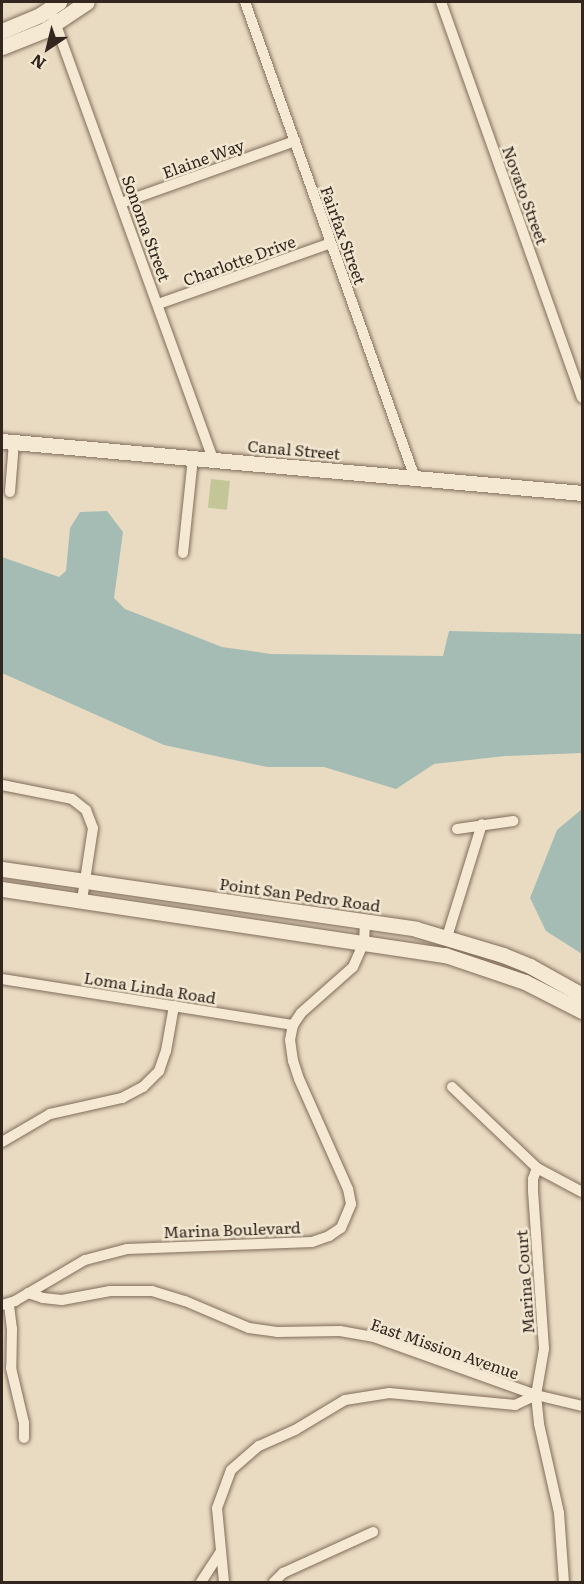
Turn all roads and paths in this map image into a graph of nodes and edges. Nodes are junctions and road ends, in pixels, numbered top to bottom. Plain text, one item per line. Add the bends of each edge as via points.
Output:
1 (87, 2) edge
2 (245, 2) edge
3 (441, 2) edge
4 (55, 5) edge
5 (55, 23) junction
6 (2, 31) edge
7 (2, 47) edge
8 (295, 141) junction
9 (121, 203) junction
10 (331, 243) junction
11 (158, 304) junction
12 (582, 398) edge
13 (8, 442) edge
14 (193, 458) junction
15 (213, 460) junction
16 (416, 478) junction
17 (10, 492) dead end
18 (582, 493) edge
19 (183, 554) dead end
20 (2, 784) edge
21 (513, 821) dead end
22 (482, 824) junction
23 (457, 829) dead end
24 (2, 869) edge
25 (85, 881) junction
26 (2, 888) edge
27 (82, 900) junction
28 (365, 922) junction
29 (447, 937) junction
30 (364, 942) junction
31 (2, 979) edge
32 (582, 995) edge
33 (174, 1006) junction
34 (582, 1011) edge
35 (293, 1025) junction
36 (452, 1087) dead end
37 (2, 1142) edge
38 (537, 1168) junction
39 (582, 1192) edge
40 (28, 1293) junction
41 (5, 1305) edge
42 (536, 1395) junction
43 (582, 1406) edge
44 (24, 1438) dead end
45 (373, 1532) dead end
46 (220, 1552) junction
47 (201, 1582) edge
48 (224, 1582) edge
49 (274, 1582) edge
50 (564, 1582) edge

1 - 5 main road
2 - 8 street, Fairfax Street
3 - 12 street, Novato Street
4 - 5 street, Sonoma Street
4 - 6 main road
5 - 7 main road
5 - 9 street, Sonoma Street
8 - 9 street, Elaine Way
8 - 10 street, Fairfax Street
9 - 11 street, Sonoma Street
10 - 11 street, Charlotte Drive
10 - 16 street, Fairfax Street
11 - 15 street, Sonoma Street
13 - 14 main road, Canal Street
13 - 17 street
14 - 15 main road, Canal Street
14 - 19 street
15 - 16 main road, Canal Street
16 - 18 main road, Canal Street
20 - 25 street via 72,799 86,810 93,828
21 - 22 street
22 - 23 street
22 - 29 street
24 - 25 main road, Point San Pedro Road
25 - 27 street
25 - 28 main road, Point San Pedro Road
26 - 27 main road
27 - 30 main road
28 - 29 main road, Point San Pedro Road
28 - 30 street
29 - 32 main road, Point San Pedro Road via 530,966
30 - 34 main road via 445,955 525,982
30 - 35 street via 354,967 314,999
31 - 33 street, Loma Linda Road
33 - 35 street, Loma Linda Road
33 - 37 street via 159,1071 143,1087 122,1098 50,1114
35 - 40 street, Marina Boulevard via 292,1061 348,1189 351,1204 341,1228 312,1242 128,1249 85,1260
36 - 38 street
38 - 39 street
38 - 42 street, Marina Court via 533,1191 544,1349
40 - 41 street, Marina Boulevard
40 - 42 street, East Mission Avenue via 62,1299 110,1291 152,1291 249,1328 277,1332 340,1331 374,1337
41 - 44 street via 12,1329 11,1368
42 - 43 street, East Mission Avenue
42 - 46 street via 515,1405 389,1393 345,1400 259,1446 231,1470 217,1508
42 - 50 street, Marina Court via 559,1513
45 - 49 street via 283,1573
46 - 47 street
46 - 48 street

